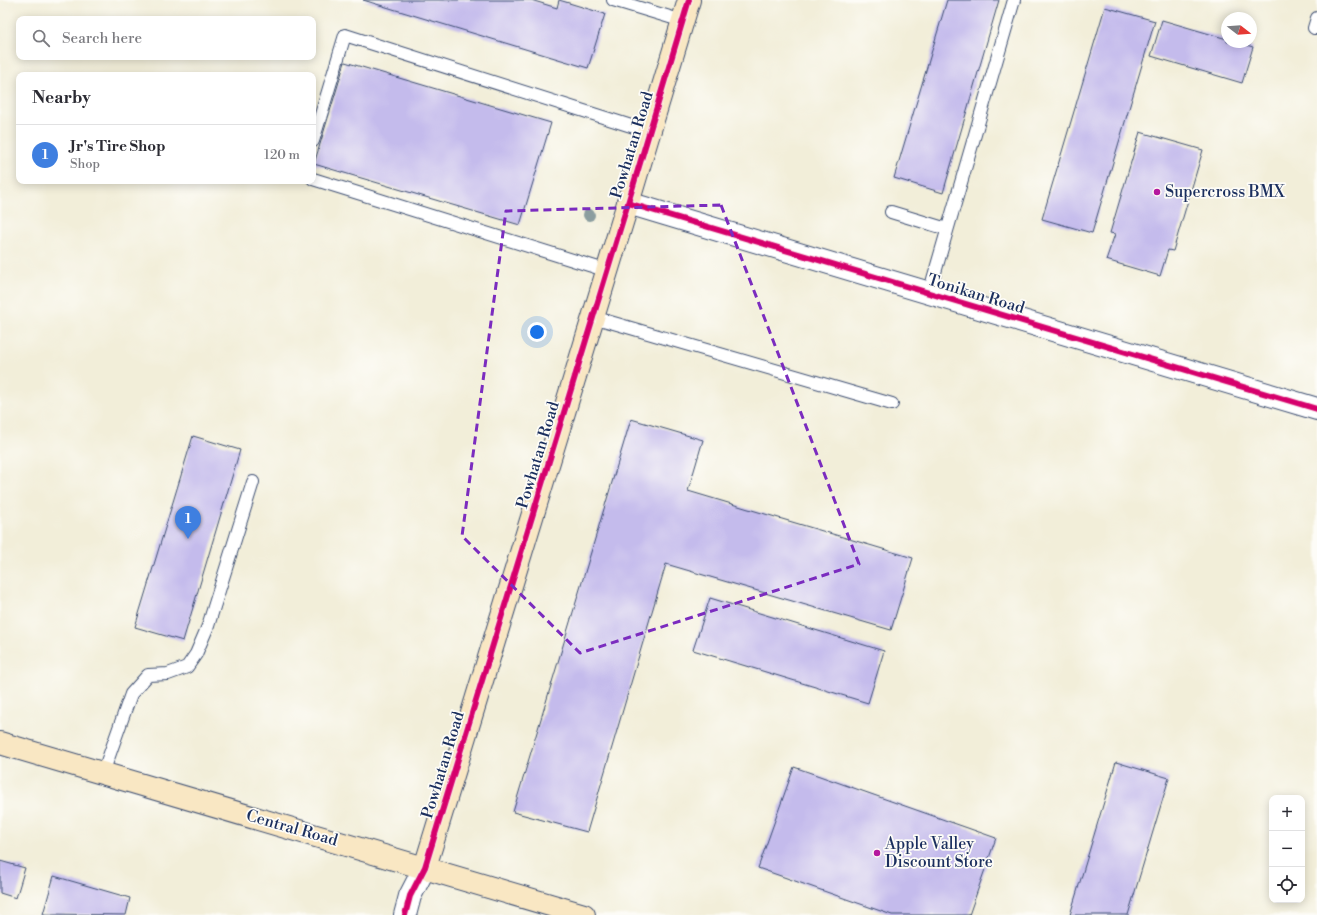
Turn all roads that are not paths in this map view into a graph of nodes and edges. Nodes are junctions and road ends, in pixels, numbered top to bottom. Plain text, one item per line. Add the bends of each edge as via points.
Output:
1 (613, 0) edge
2 (689, 0) edge
3 (1014, 0) edge
4 (1317, 18) edge
5 (683, 21) junction
6 (1317, 28) edge
7 (316, 131) edge
8 (650, 132) junction
9 (316, 180) edge
10 (628, 203) junction
11 (891, 212) dead end
12 (947, 229) junction
13 (608, 271) junction
14 (929, 293) junction
15 (594, 317) junction
16 (892, 404) dead end
17 (1317, 409) edge
18 (253, 482) dead end
19 (0, 743) edge
20 (103, 773) junction
21 (425, 867) junction
22 (404, 915) edge
23 (584, 915) edge

1 - 5 lane
2 - 5 street, Powhatan Road
3 - 12 lane
4 - 6 lane via 1314,28
5 - 8 street, Powhatan Road
7 - 8 lane via 345,34
8 - 10 street, Powhatan Road
9 - 13 lane
10 - 13 street, Powhatan Road
10 - 14 street, Tonikan Road
11 - 12 lane
12 - 14 lane
13 - 15 street, Powhatan Road
14 - 17 street, Tonikan Road
15 - 16 lane
15 - 21 street, Powhatan Road
18 - 20 lane via 208,626 196,654 186,667 168,674 148,675 131,694
19 - 20 street, Central Road
20 - 21 street, Central Road
21 - 22 street, Powhatan Road via 410,896
21 - 23 street, Central Road

